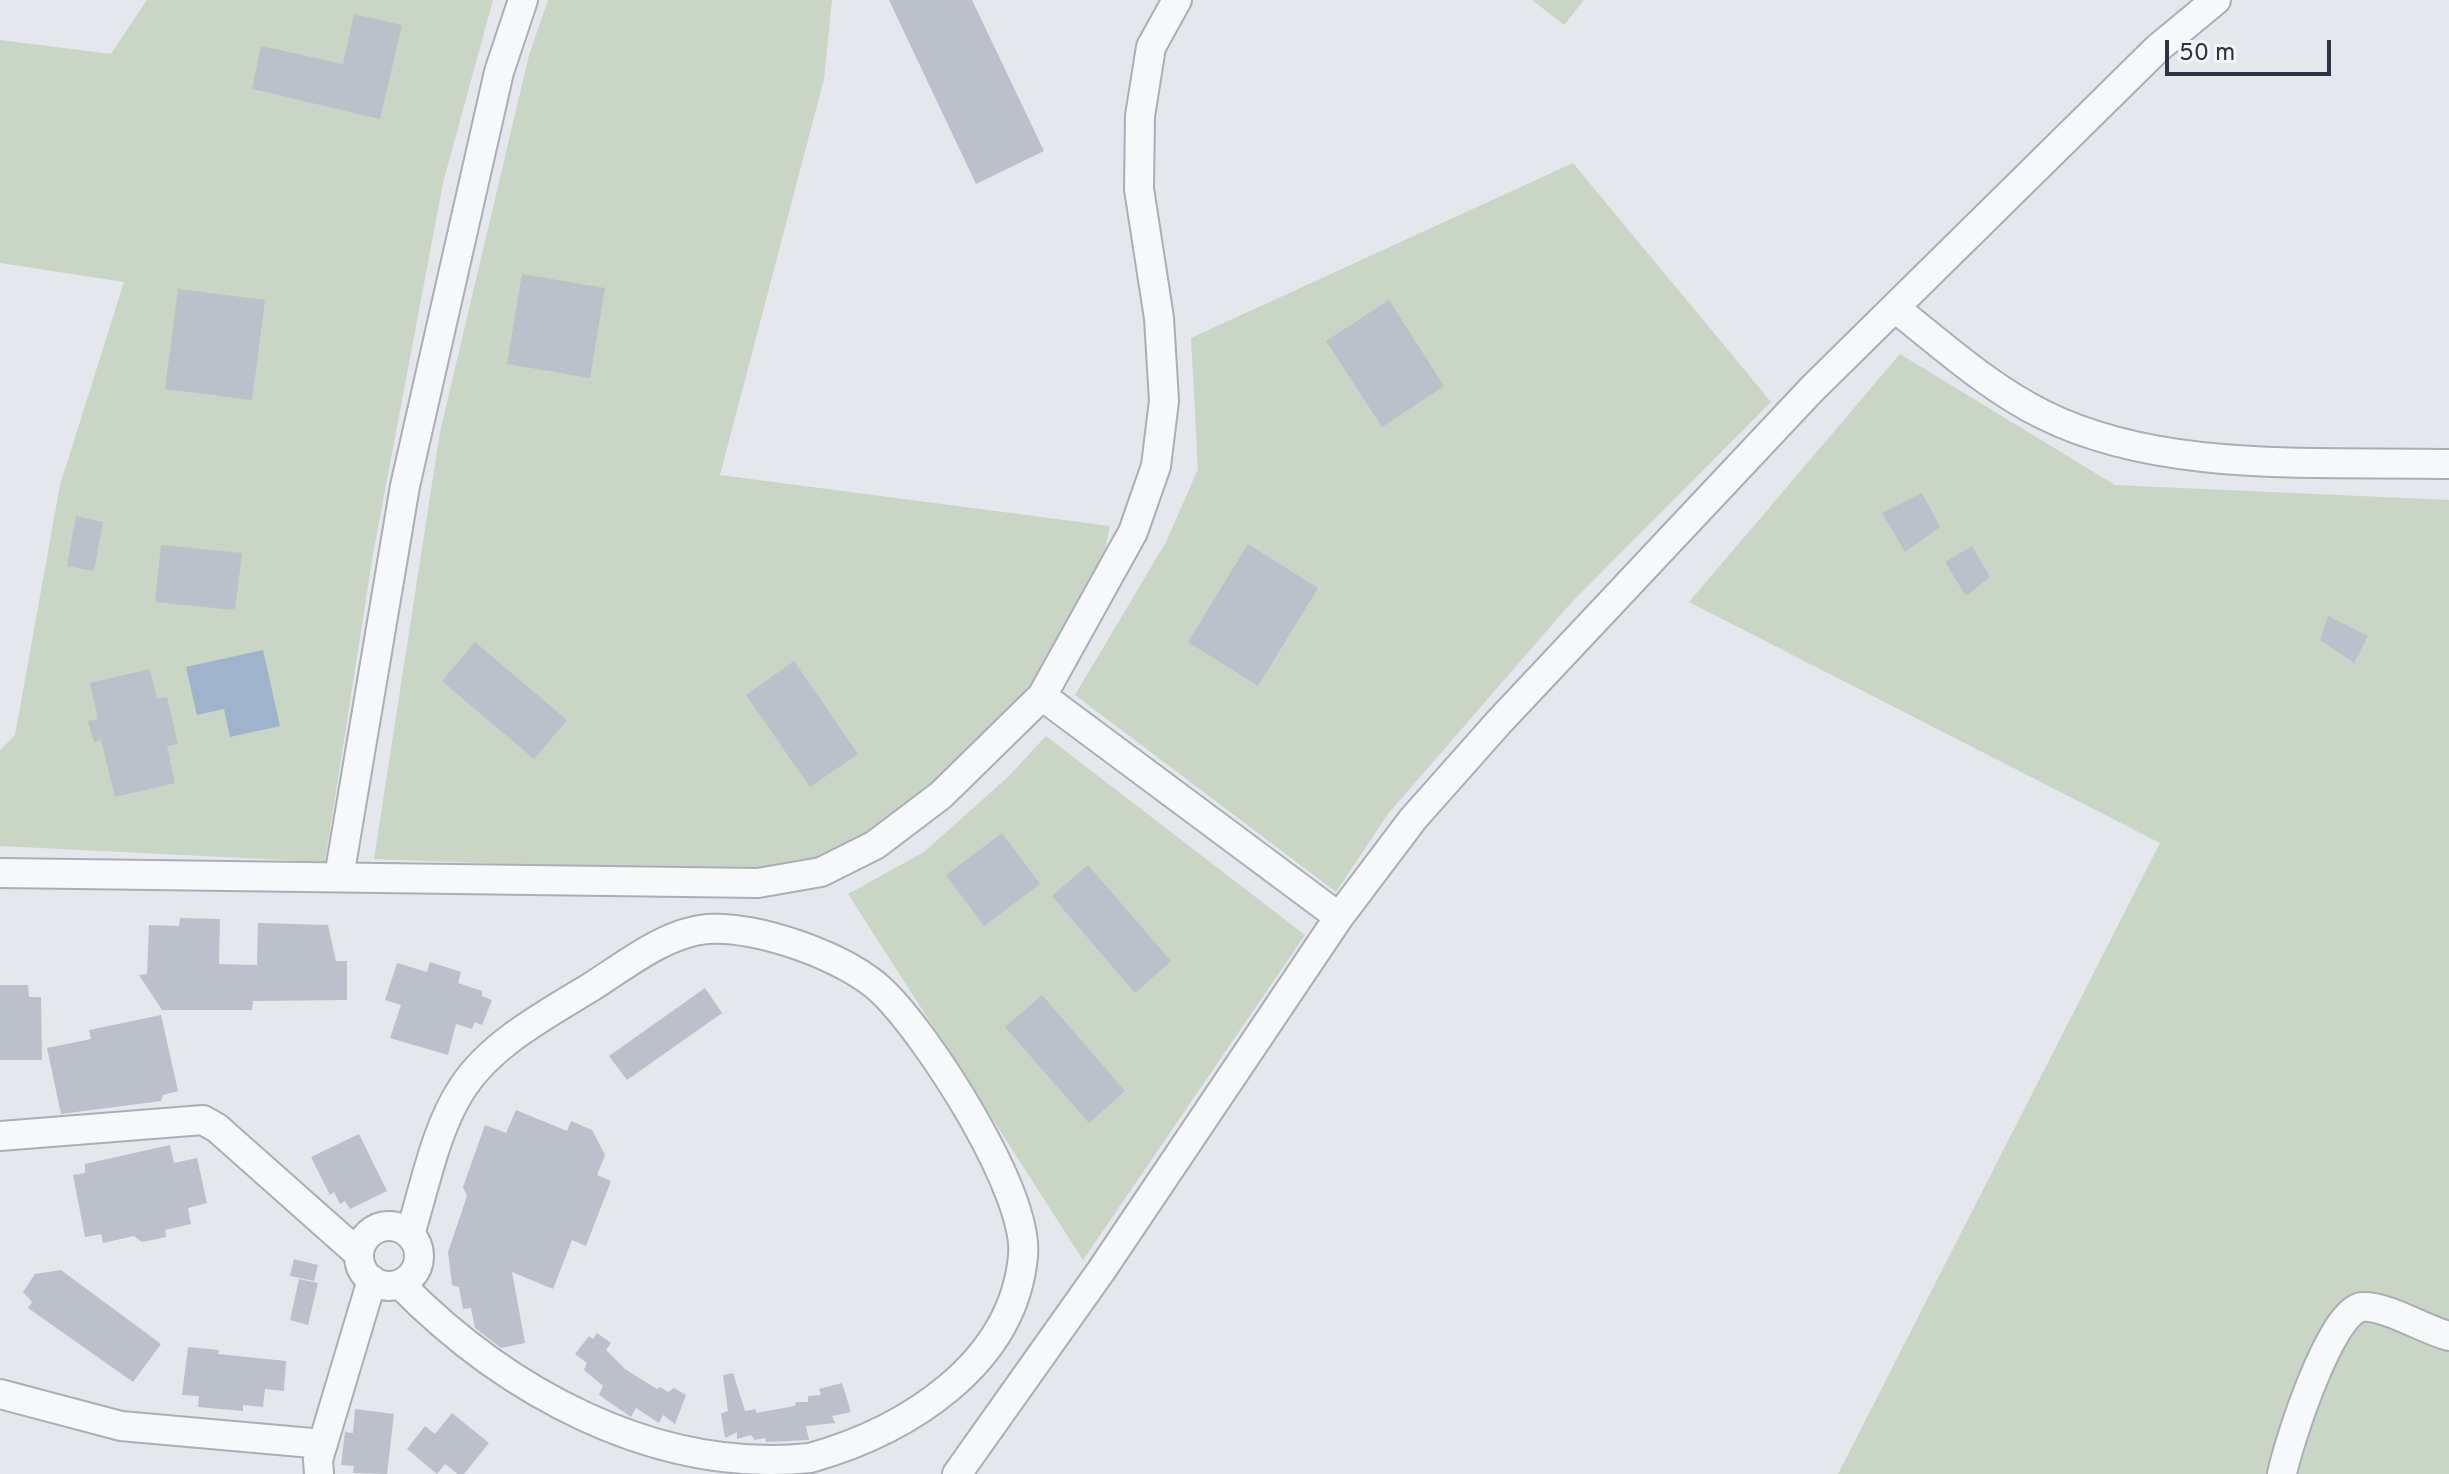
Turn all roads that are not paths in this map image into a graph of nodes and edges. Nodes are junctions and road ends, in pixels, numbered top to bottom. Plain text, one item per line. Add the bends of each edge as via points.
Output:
1 (523, 0) edge
2 (1177, 0) edge
3 (2216, 0) edge
4 (1895, 308) junction
5 (2449, 464) edge
6 (1042, 696) junction
7 (0, 873) edge
8 (339, 877) junction
9 (1339, 917) junction
10 (0, 1136) edge
11 (410, 1234) junction
12 (359, 1254) junction
13 (372, 1280) junction
14 (400, 1284) junction
15 (2449, 1336) edge
16 (0, 1394) edge
17 (323, 1444) junction
18 (319, 1474) edge
19 (957, 1474) edge
20 (2282, 1474) edge

1 - 8 street via 499,72 405,486
2 - 6 street via 1151,47 1140,116 1139,189 1159,318 1164,401 1156,466 1133,532
3 - 4 street via 2158,48
4 - 5 street via 1984,379 2041,414 2119,445 2195,456
4 - 9 street via 1499,722 1381,858
6 - 8 street via 941,795 875,845 821,872 758,883
6 - 9 street
7 - 8 street
9 - 19 street via 1084,1296
10 - 12 street via 203,1120
11 - 12 street via 383,1226 366,1235
11 - 14 street via 419,1262
11 - 14 street via 445,1123 461,1089 480,1066 530,1026 669,939 708,929 786,942 840,964 881,990 927,1046 977,1125 1006,1184 1024,1251 1006,1319 982,1355 949,1387 924,1408 878,1433 778,1466 733,1468 678,1461 604,1436 492,1370
12 - 13 street
13 - 14 street
13 - 17 street
15 - 20 street via 2377,1309 2352,1311 2333,1337 2304,1404
16 - 17 street via 121,1426
17 - 18 street

